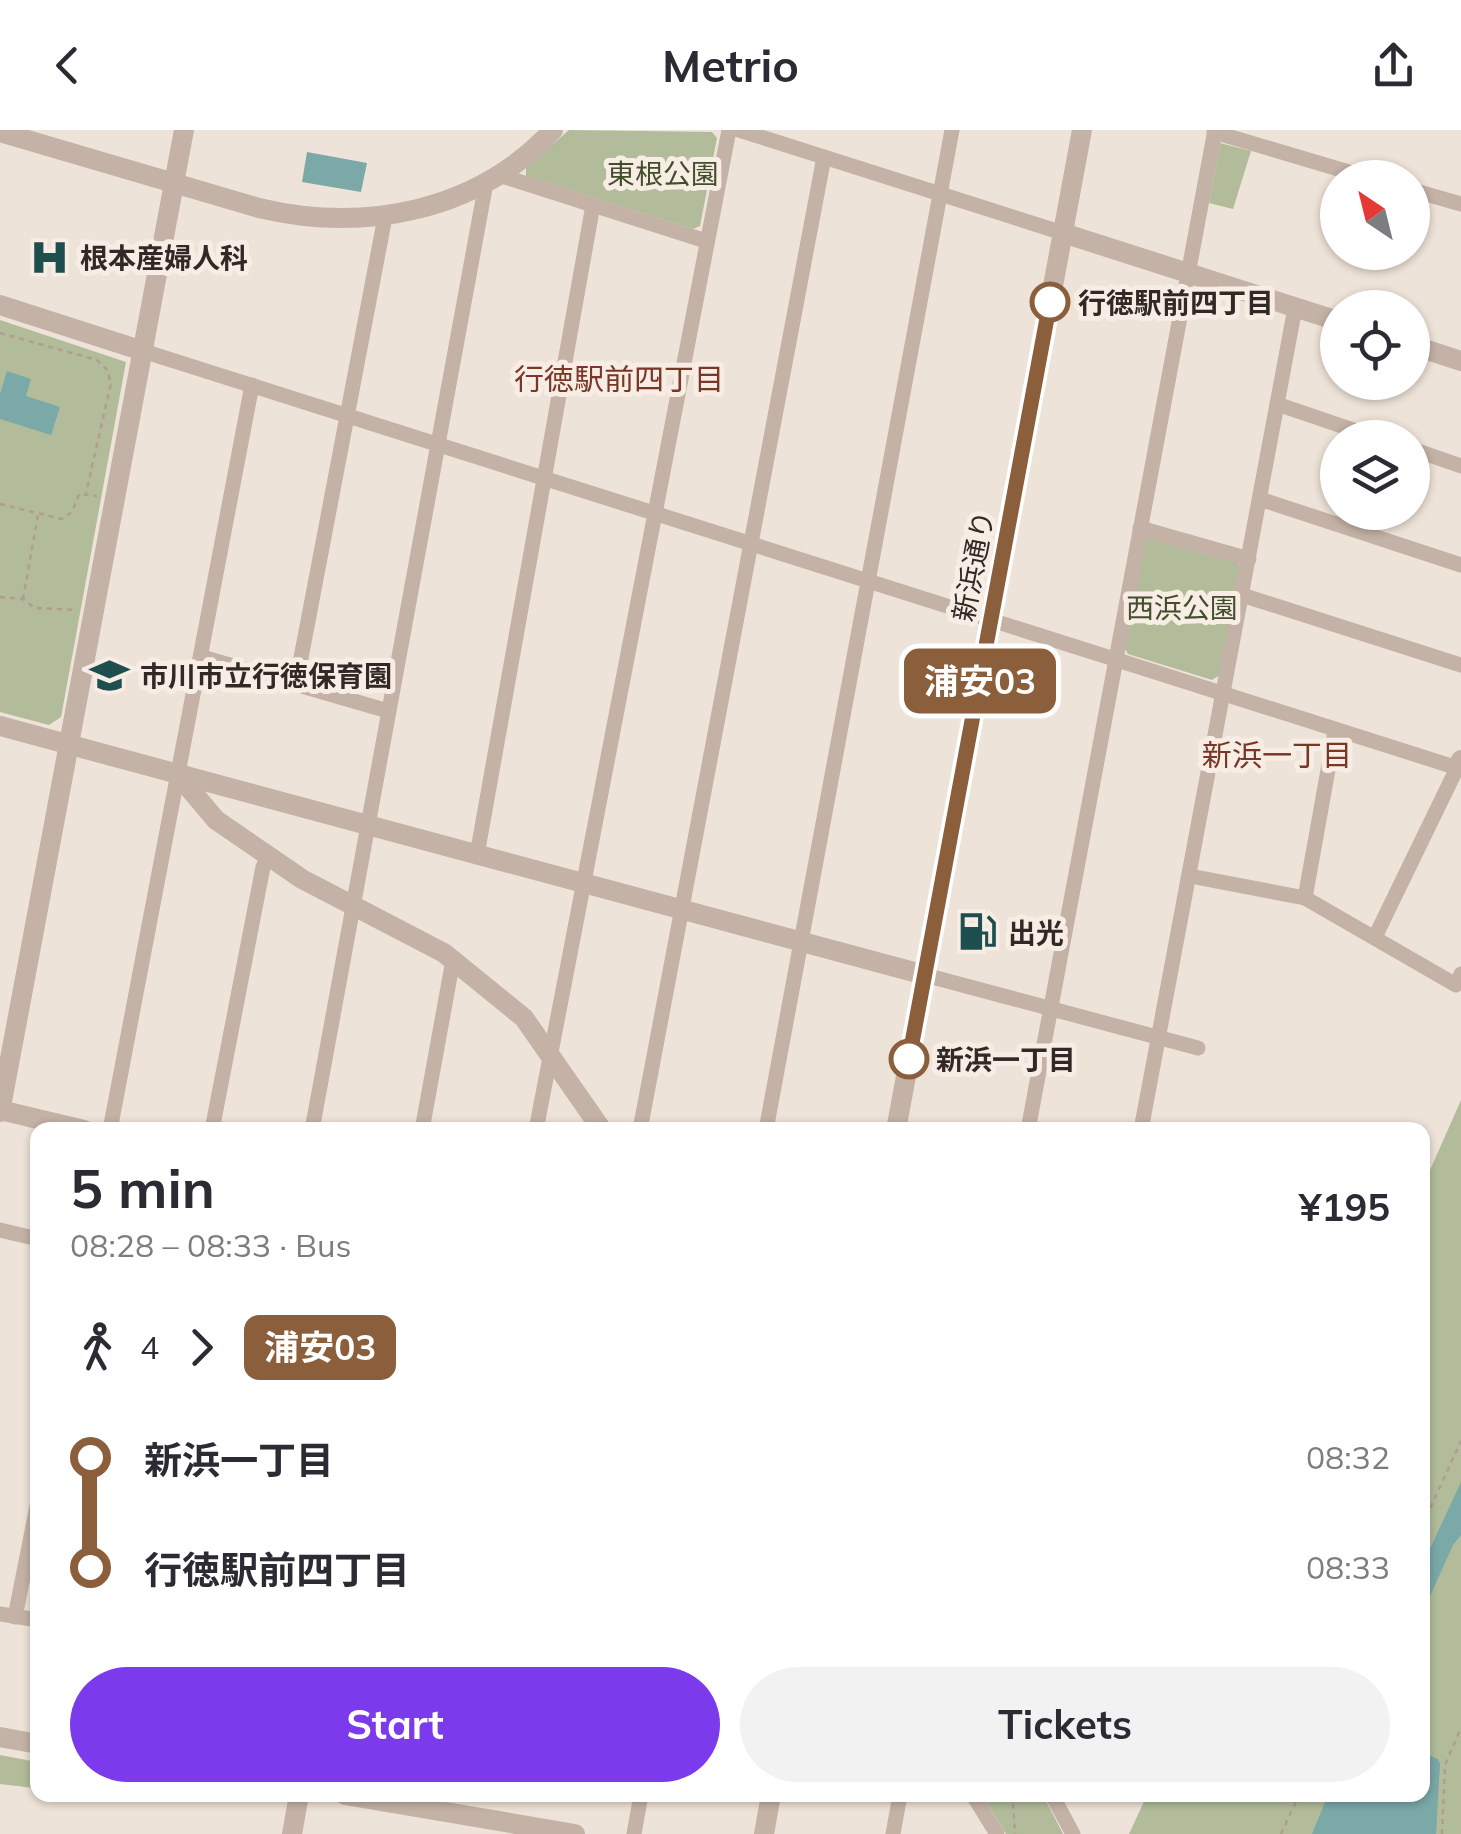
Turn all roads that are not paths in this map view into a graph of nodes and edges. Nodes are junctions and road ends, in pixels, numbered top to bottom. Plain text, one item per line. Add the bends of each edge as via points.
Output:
1 (184, 130) edge
2 (553, 130) edge
3 (729, 130) edge
4 (739, 130) edge
5 (952, 130) edge
6 (1082, 130) edge
7 (1214, 131) edge
8 (0, 132) edge
9 (54, 139) edge
10 (824, 157) junction
11 (1320, 163) edge
12 (492, 179) junction
13 (174, 183) junction
14 (940, 194) junction
15 (1430, 195) edge
16 (1461, 204) edge
17 (593, 205) junction
18 (385, 218) junction
19 (1063, 232) junction
20 (706, 241) junction
21 (1187, 272) junction
22 (0, 305) edge
23 (1295, 308) junction
24 (1320, 316) edge
25 (144, 351) junction
26 (1430, 351) edge
27 (1461, 360) edge
28 (252, 385) junction
29 (1277, 404) junction
30 (349, 416) junction
31 (1324, 420) edge
32 (438, 444) junction
33 (1430, 456) edge
34 (1461, 466) edge
35 (544, 477) junction
36 (1260, 499) junction
37 (654, 513) junction
38 (1140, 528) junction
39 (751, 544) junction
40 (1249, 560) junction
41 (1461, 565) edge
42 (868, 581) junction
43 (1242, 595) junction
44 (991, 620) junction
45 (202, 657) junction
46 (1116, 660) junction
47 (1461, 665) edge
48 (296, 684) junction
49 (1222, 695) junction
50 (388, 711) junction
51 (0, 726) edge
52 (1335, 731) junction
53 (70, 744) junction
54 (1460, 766) edge
55 (178, 775) junction
56 (366, 826) junction
57 (477, 855) junction
58 (268, 856) junction
59 (1190, 876) junction
60 (585, 884) junction
61 (1305, 898) junction
62 (352, 907) junction
63 (682, 910) junction
64 (1375, 937) junction
65 (801, 942) junction
66 (453, 960) junction
67 (925, 974) junction
68 (1461, 974) edge
69 (1051, 1007) junction
70 (1160, 1038) junction
71 (1198, 1048) dead end
72 (551, 1056) junction
73 (0, 1111) edge
74 (49, 1122) edge
75 (112, 1122) edge
76 (214, 1122) edge
77 (313, 1122) edge
78 (423, 1122) edge
79 (538, 1122) edge
80 (596, 1122) edge
81 (642, 1122) edge
82 (767, 1122) edge
83 (897, 1122) edge
84 (1029, 1122) edge
85 (1144, 1122) edge
86 (0, 1230) edge
87 (30, 1237) edge
88 (30, 1531) edge
89 (8, 1615) edge
90 (0, 1737) edge
91 (30, 1743) edge
92 (299, 1802) edge
93 (386, 1802) edge
94 (641, 1802) edge
95 (771, 1802) edge
96 (899, 1802) edge
97 (977, 1802) edge
98 (1056, 1802) edge
99 (292, 1834) edge
100 (575, 1834) edge
101 (634, 1834) edge
102 (764, 1834) edge
103 (893, 1834) edge
104 (996, 1834) edge
105 (1073, 1834) edge

1 - 13 street
2 - 12 street
3 - 20 street
4 - 10 street
5 - 14 street
6 - 19 street, 新浜通り
7 - 11 street
7 - 21 street
8 - 9 street
9 - 13 street
10 - 14 street
10 - 39 street
12 - 17 street
12 - 18 street
12 - 32 street
13 - 18 street via 299,218
13 - 25 street
14 - 19 street
14 - 42 street
15 - 16 street
17 - 20 street
17 - 35 street
18 - 30 street
19 - 21 street
19 - 44 street, 新浜通り
20 - 37 street
21 - 23 street
21 - 38 street
22 - 25 street
23 - 24 street
23 - 29 street
25 - 28 street
25 - 53 street
26 - 27 street
28 - 30 street
28 - 45 street
29 - 31 street
29 - 36 street
30 - 32 street
30 - 48 street
32 - 35 street
32 - 50 street
33 - 34 street
35 - 37 street
35 - 57 street
36 - 40 street
36 - 41 street
37 - 39 street
37 - 60 street
38 - 40 street
38 - 46 street
39 - 42 street
39 - 63 street
40 - 43 street
42 - 44 street
42 - 65 street
43 - 47 street
43 - 49 street
44 - 46 street
44 - 67 street, 新浜通り
45 - 48 street
45 - 55 street
46 - 49 street
46 - 69 street
48 - 50 street
49 - 52 street
49 - 59 street
50 - 56 street
51 - 53 street
52 - 54 street
52 - 61 street
53 - 55 street
53 - 73 street
54 - 64 street
55 - 56 street
55 - 58 street via 216,820
55 - 75 street
56 - 57 street
56 - 62 street
57 - 60 street
58 - 62 street
58 - 76 street
59 - 61 street
59 - 70 street
60 - 63 street
60 - 72 street
61 - 64 street
62 - 66 street
62 - 77 street
63 - 65 street
63 - 81 street
64 - 68 street via 1456,984
65 - 67 street
65 - 82 street
66 - 72 street via 524,1018
66 - 78 street
67 - 69 street
67 - 83 street, 新浜通り
69 - 70 street
69 - 84 street
70 - 71 street
70 - 85 street
72 - 79 street
72 - 80 street
73 - 74 street
86 - 87 street
88 - 89 street
90 - 91 street
92 - 99 street
93 - 100 street
94 - 101 street
95 - 102 street
96 - 103 street
97 - 104 street
98 - 105 street

